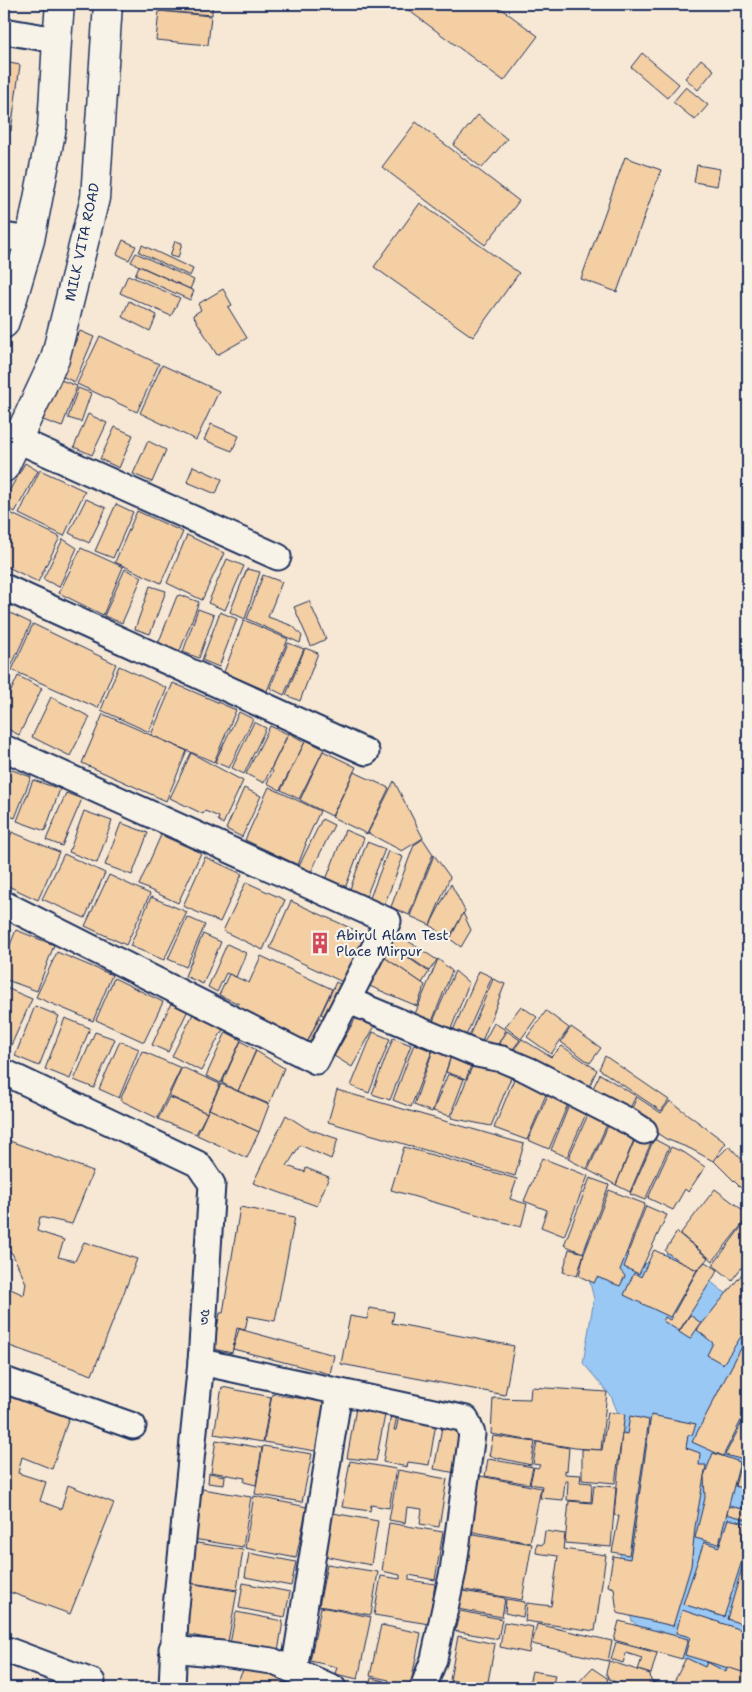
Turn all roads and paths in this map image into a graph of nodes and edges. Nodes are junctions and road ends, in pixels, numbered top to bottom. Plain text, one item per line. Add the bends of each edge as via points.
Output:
1 (60, 4) edge
2 (108, 4) edge
3 (4, 31) edge
4 (57, 40) junction
5 (17, 238) edge
6 (4, 324) edge
7 (18, 440) junction
8 (4, 468) edge
9 (278, 556) dead end
10 (4, 587) edge
11 (4, 748) edge
12 (366, 752) dead end
13 (4, 904) edge
14 (347, 1000) junction
15 (4, 1072) edge
16 (644, 1131) dead end
17 (200, 1362) junction
18 (4, 1380) edge
19 (339, 1392) junction
20 (133, 1426) dead end
21 (4, 1649) edge
22 (172, 1649) junction
23 (294, 1671) junction
24 (92, 1682) dead end
25 (172, 1688) edge
26 (333, 1688) edge
27 (423, 1688) edge

1 - 4 street
2 - 7 street, MILK VITA ROAD via 95,198 55,359
3 - 4 street
4 - 5 street via 52,127
5 - 6 street via 14,298
7 - 8 street, MILK VITA ROAD
7 - 9 street
10 - 12 street
11 - 14 street via 388,921
13 - 14 street via 316,1061
14 - 16 street via 477,1054 502,1059 528,1070
15 - 17 street, ৩৫ via 198,1164 212,1184
17 - 19 street
17 - 22 street, ৩৫
18 - 20 street
19 - 23 street
19 - 27 street via 466,1419 472,1434 453,1571 434,1659
21 - 24 street
22 - 23 street via 272,1661
22 - 25 street, ৩৫
23 - 26 street

